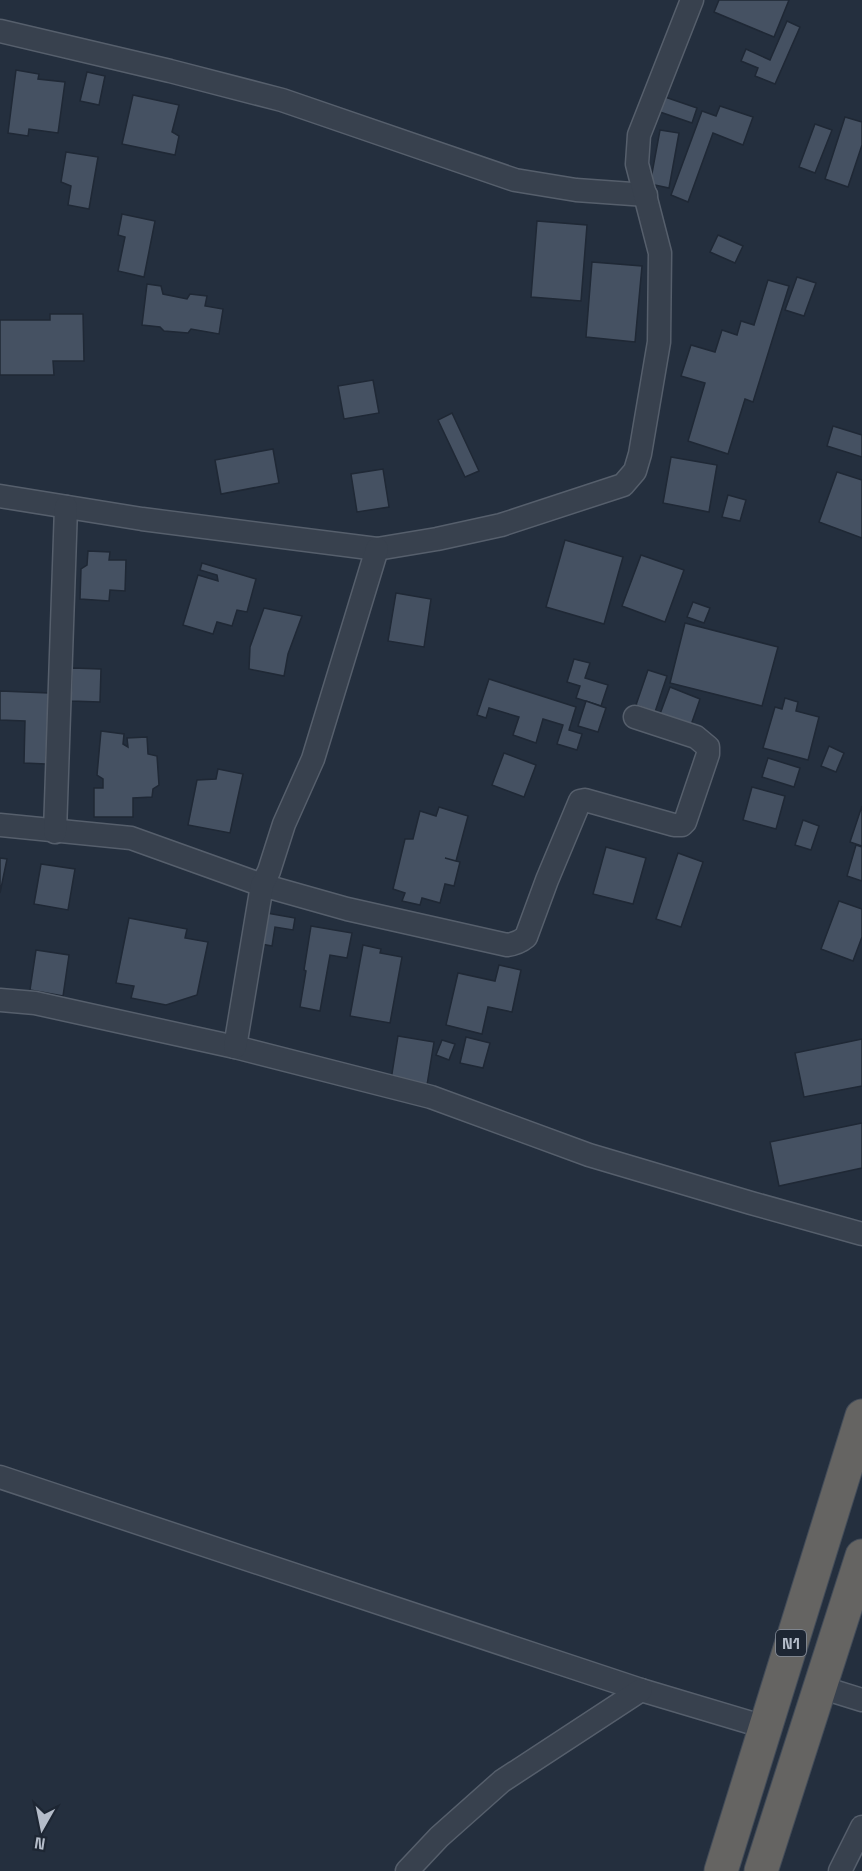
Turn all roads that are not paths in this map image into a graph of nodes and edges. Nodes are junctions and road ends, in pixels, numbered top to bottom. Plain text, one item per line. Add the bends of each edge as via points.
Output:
1 (692, 0) edge
2 (0, 31) edge
3 (646, 195) junction
4 (0, 496) edge
5 (66, 507) junction
6 (378, 549) junction
7 (636, 717) dead end
8 (0, 825) edge
9 (55, 832) junction
10 (262, 885) junction
11 (0, 999) edge
12 (235, 1047) junction
13 (862, 1234) edge
14 (862, 1416) edge
15 (0, 1477) edge
16 (862, 1556) edge
17 (820, 1687) junction
18 (641, 1690) junction
19 (862, 1700) edge
20 (765, 1727) junction
21 (862, 1828) edge
22 (407, 1871) edge
23 (721, 1871) edge
24 (762, 1871) edge
25 (840, 1871) edge

1 - 3 street via 639,135 637,164
2 - 3 street via 282,100 515,180
3 - 6 street via 660,254 660,342 635,471 623,485 501,525
4 - 5 street
5 - 6 street
5 - 9 street
6 - 10 street via 313,759
7 - 10 street via 696,737 708,747 685,822 674,825 580,801 526,937 520,942 507,945
8 - 9 street
9 - 10 street via 131,838
10 - 12 street
11 - 12 street via 35,1003
12 - 13 street via 431,1097 589,1155
14 - 20 highway, N1
15 - 18 street
16 - 17 highway, N1
17 - 19 street
17 - 24 highway, N1
18 - 20 street
18 - 22 street via 502,1781
20 - 23 highway, N1
21 - 25 street

